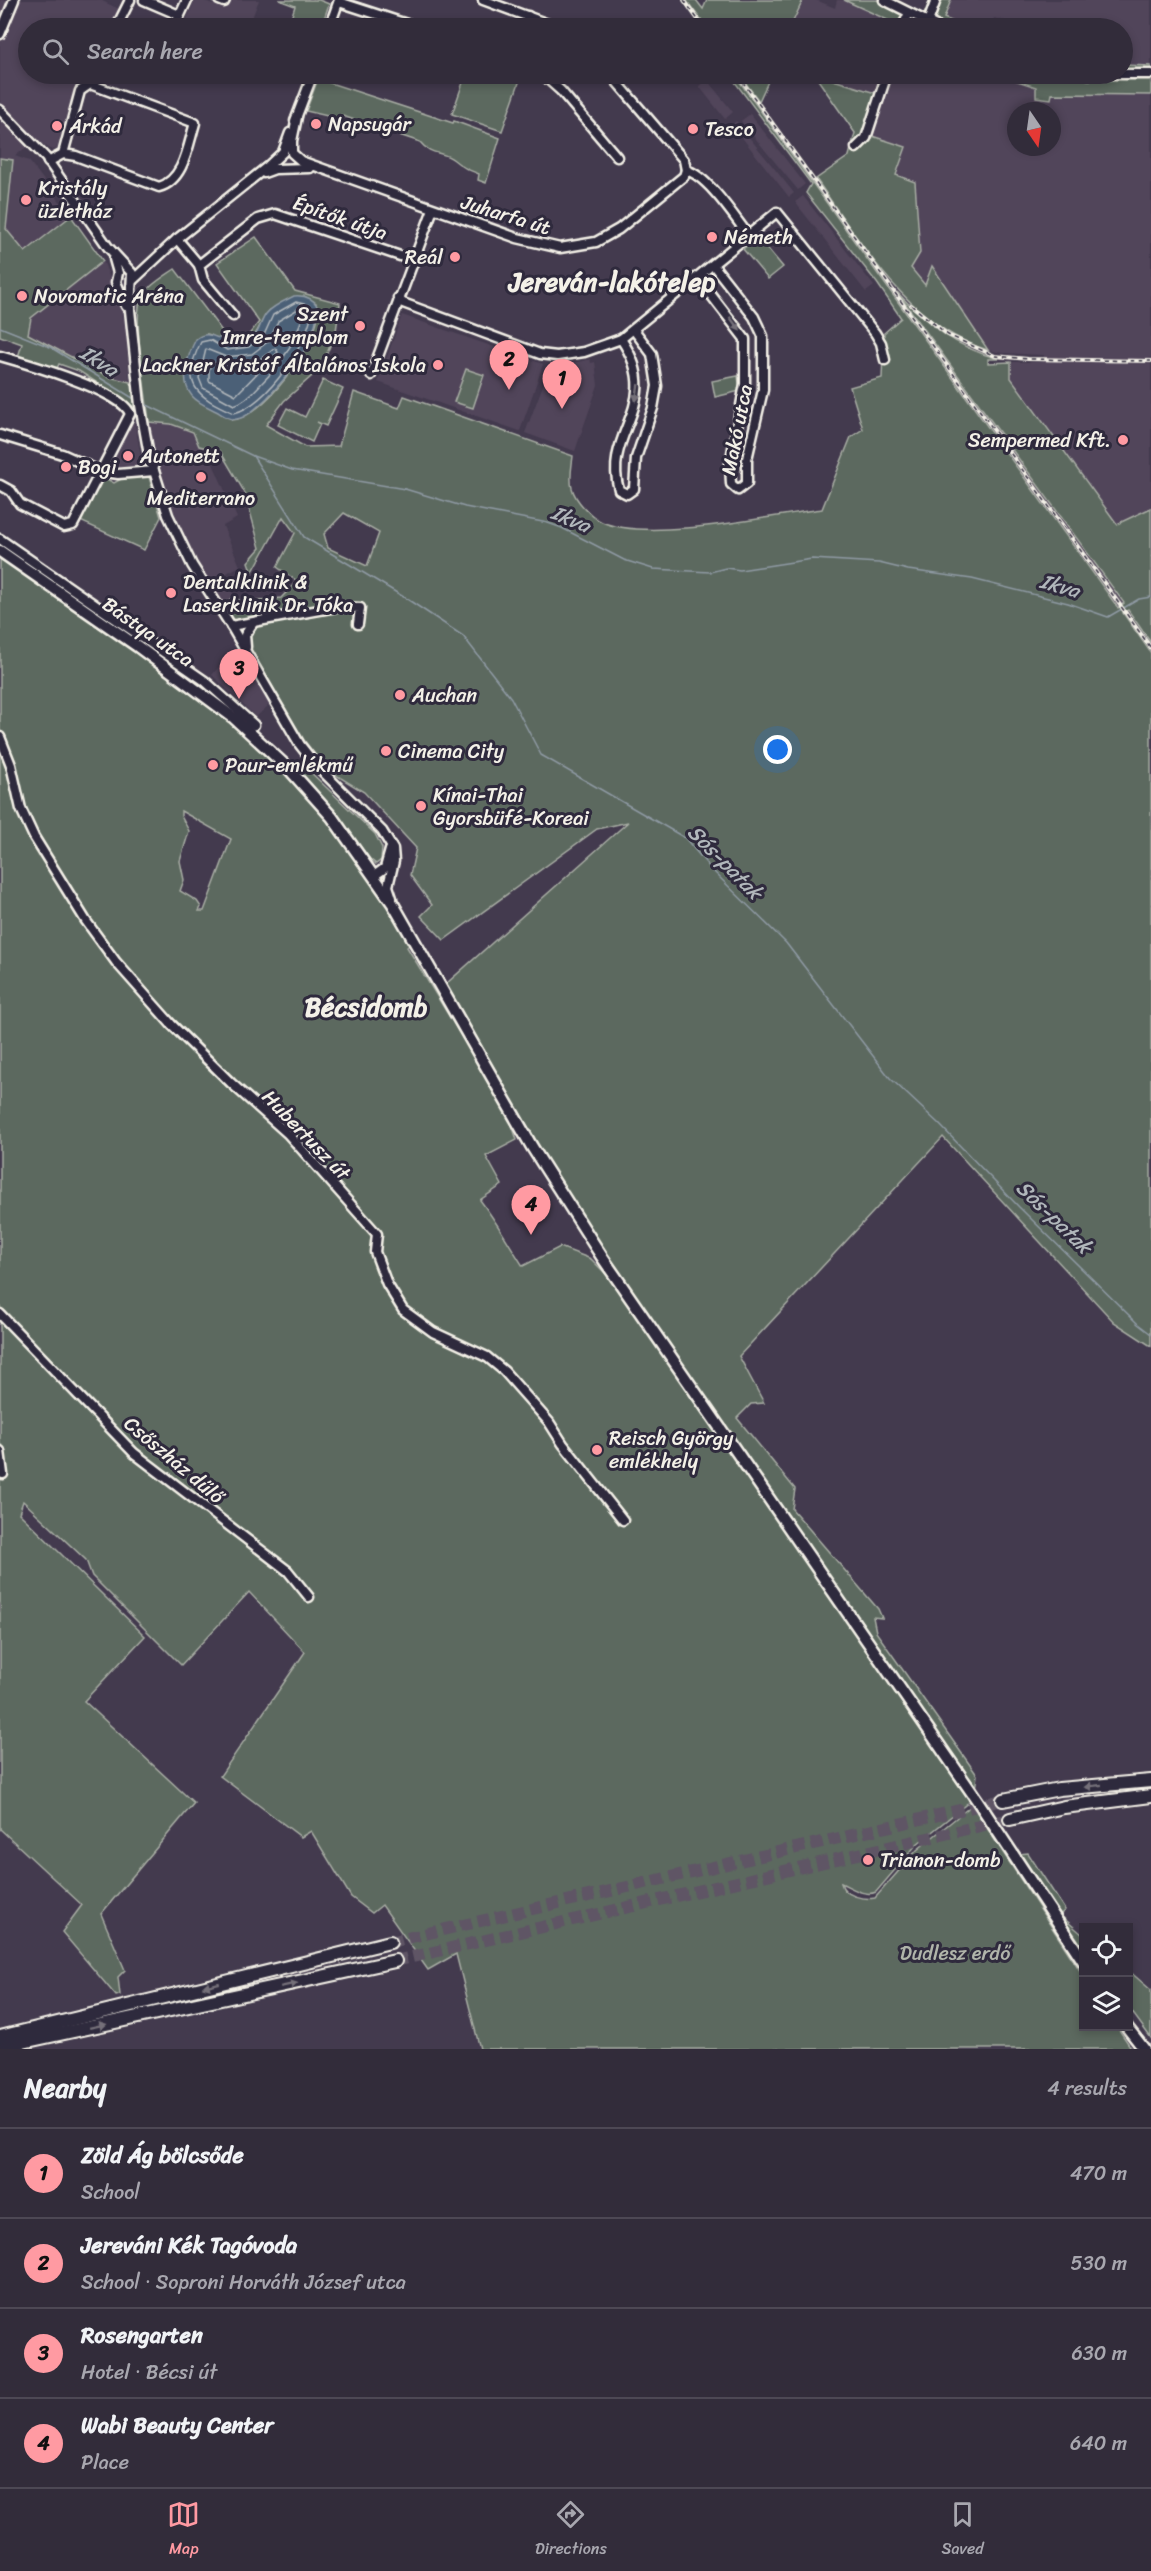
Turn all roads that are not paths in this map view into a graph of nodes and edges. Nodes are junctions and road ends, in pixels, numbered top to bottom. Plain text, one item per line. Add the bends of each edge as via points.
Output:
1 (14, 0) edge
2 (130, 0) edge
3 (144, 0) edge
4 (187, 0) edge
5 (219, 0) edge
6 (225, 0) edge
7 (483, 0) edge
8 (936, 0) edge
9 (339, 1) edge
10 (890, 1) edge
11 (909, 13) junction
12 (179, 15) junction
13 (528, 16) joint
14 (121, 18) edge
15 (178, 18) edge
16 (333, 18) edge
17 (388, 18) edge
18 (533, 18) edge
19 (907, 18) edge
20 (920, 18) edge
21 (929, 18) edge
22 (0, 34) edge
23 (1133, 74) edge
24 (1151, 74) edge
25 (90, 84) joint
26 (310, 84) edge
27 (553, 84) edge
28 (619, 84) edge
29 (884, 84) edge
30 (0, 110) edge
31 (856, 148) dead end
32 (63, 154) junction
33 (287, 155) junction
34 (617, 157) dead end
35 (48, 162) junction
36 (280, 168) junction
37 (293, 168) junction
38 (686, 170) junction
39 (331, 173) junction
40 (253, 180) junction
41 (433, 209) junction
42 (749, 236) junction
43 (177, 239) junction
44 (108, 247) junction
45 (159, 254) junction
46 (415, 261) junction
47 (199, 265) junction
48 (714, 266) junction
49 (128, 270) junction
50 (118, 273) junction
51 (698, 278) junction
52 (132, 282) junction
53 (119, 286) junction
54 (398, 298) junction
55 (233, 316) dead end
56 (634, 330) junction
57 (132, 336) junction
58 (621, 339) junction
59 (0, 356) edge
60 (885, 360) dead end
61 (371, 375) dead end
62 (0, 435) edge
63 (99, 471) junction
64 (154, 471) junction
65 (0, 485) edge
66 (0, 539) edge
67 (0, 551) edge
68 (253, 623) junction
69 (358, 624) dead end
70 (231, 626) junction
71 (247, 653) junction
72 (254, 725) dead end
73 (0, 737) edge
74 (363, 859) junction
75 (389, 867) junction
76 (374, 876) junction
77 (393, 904) junction
78 (0, 1314) edge
79 (0, 1451) edge
80 (3, 1474) dead end
81 (622, 1520) dead end
82 (309, 1597) dead end
83 (1151, 1781) edge
84 (1151, 1796) edge
85 (1003, 1800) tunnel mouth
86 (1011, 1819) tunnel mouth
87 (390, 1942) tunnel mouth
88 (1079, 1956) edge
89 (395, 1961) tunnel mouth
90 (1130, 2031) edge
91 (0, 2037) edge
92 (0, 2047) edge
93 (1144, 2049) edge

1 - 22 street
2 - 14 street
3 - 12 street
4 - 12 street
5 - 6 street
7 - 13 street
8 - 21 street
9 - 16 street
9 - 17 street
10 - 11 street
11 - 19 street
11 - 20 street
12 - 15 street
13 - 18 street
23 - 24 street
25 - 32 street via 80,91
25 - 32 street via 195,123 177,177 159,187
26 - 33 street
27 - 34 street
28 - 38 street via 684,160
29 - 31 street via 866,138
30 - 35 street
32 - 35 street
33 - 36 street
33 - 37 street
33 - 39 street, Juharfa út
33 - 40 street
35 - 44 street
36 - 37 street, Juharfa út
36 - 40 street
37 - 39 street, Juharfa út
38 - 41 street, Juharfa út via 684,176 619,229 577,247 542,245
38 - 42 street via 704,182
39 - 41 street, Juharfa út
40 - 43 street
41 - 46 street
42 - 48 street
42 - 60 street via 777,212 875,333
43 - 45 street
43 - 47 street
44 - 49 street
44 - 50 street
45 - 49 street via 141,267
45 - 52 street
46 - 47 street, Építők útja via 275,214 258,219
46 - 54 street
47 - 55 street via 203,280
48 - 51 street
51 -> 48 street, Makó utca via 745,339 745,384 730,464 731,484 738,489 747,483 747,459 761,404 764,336
49 - 50 street
49 - 52 street
50 - 53 street
51 - 56 street
52 - 53 street via 126,288
52 - 57 street
53 - 57 street
54 - 58 street via 540,354 584,352
54 - 61 street
56 - 58 street
58 -> 56 street via 631,353 639,378 618,458 617,482 619,490 627,495 634,489 636,458 657,386 652,354
57 - 64 street via 140,405
59 - 63 street via 101,390 127,408 130,416
62 - 63 street via 62,454
63 - 64 street
63 - 65 street via 73,525 64,526 20,504 11,491
64 - 70 street via 176,536
66 - 72 street via 205,681
67 - 74 main road, Bástya utca via 234,718 309,789
68 - 69 street via 345,607 360,608
68 - 70 street
68 - 71 street via 245,634
70 - 71 street
71 - 75 street via 306,753 382,831 394,852
73 - 81 street, Hubertusz út via 21,809 34,837 116,962 171,1024 288,1134 377,1234 375,1252 387,1284 403,1310 433,1332 487,1357 504,1371 549,1422
74 - 75 street via 373,867
74 - 76 main road, Bástya utca
75 - 76 street
75 - 77 street via 388,886
76 - 77 main road, Bástya utca
77 - 88 main road, Bástya utca via 562,1196 977,1800
78 - 82 street, Csőszház dűlő via 134,1453 288,1571
79 - 80 street
83 -> 85 highway via 1059,1789
84 - 86 highway via 1094,1802
87 -> 91 highway
92 -> 89 highway
90 - 93 main road

